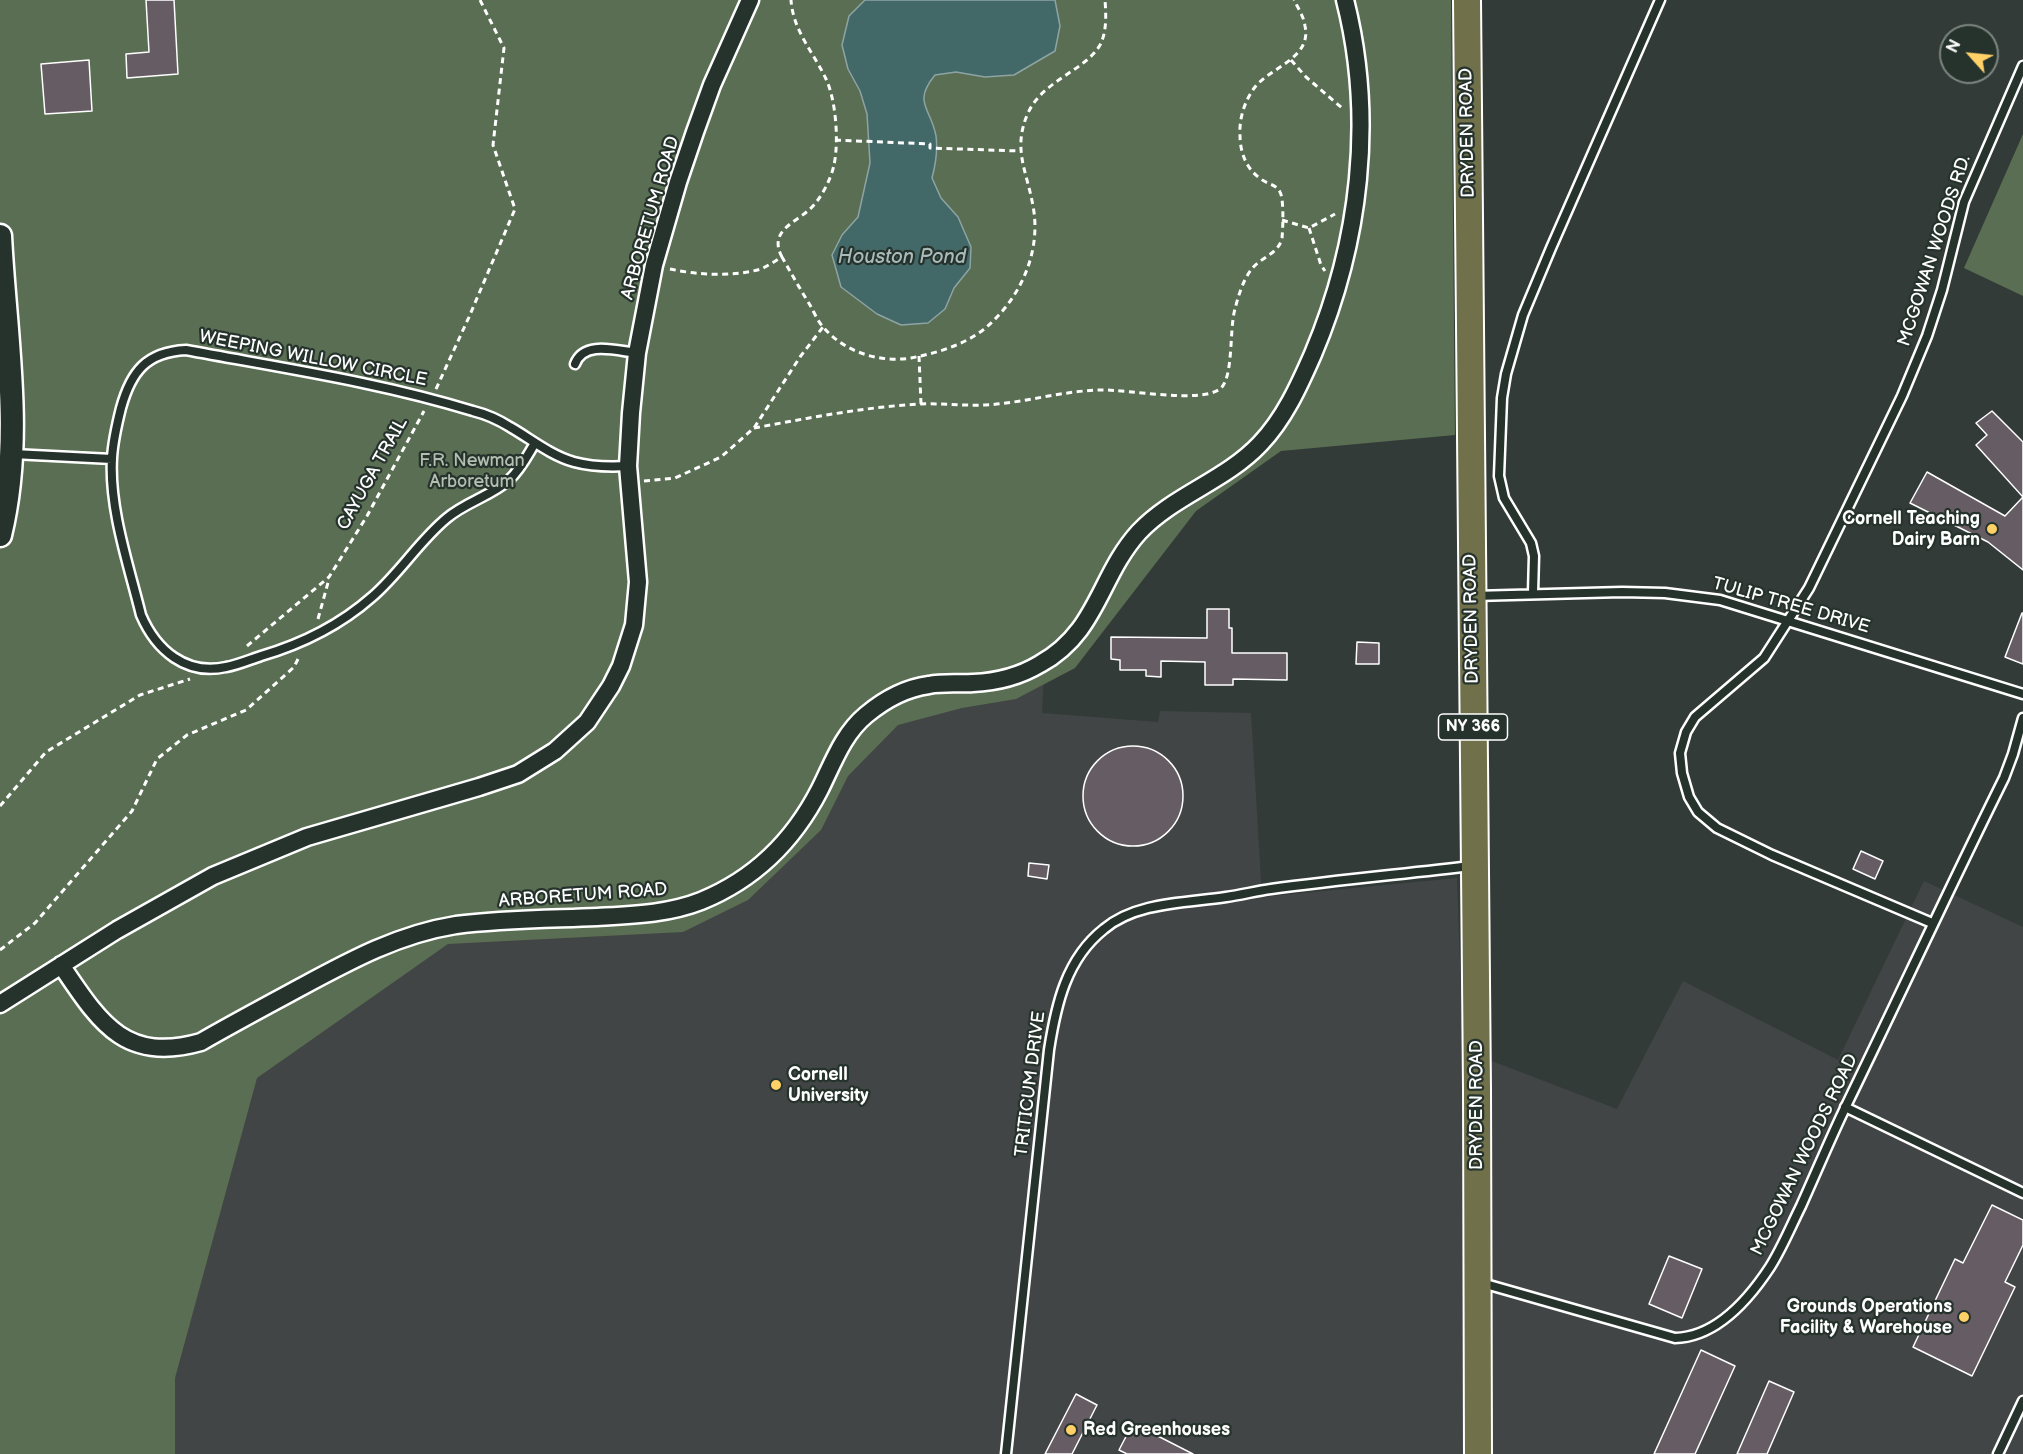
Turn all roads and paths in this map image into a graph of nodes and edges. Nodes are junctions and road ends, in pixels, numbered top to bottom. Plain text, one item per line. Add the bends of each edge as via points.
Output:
1 (480, 0) edge
2 (750, 0) edge
3 (791, 0) edge
4 (1105, 0) edge
5 (1294, 0) edge
6 (1345, 0) edge
7 (1467, 0) edge
8 (1660, 0) edge
9 (1292, 60) junction
10 (2023, 66) edge
11 (1360, 115) junction
12 (835, 140) junction
13 (1020, 151) junction
14 (1353, 216) junction
15 (1282, 220) junction
16 (1309, 228) junction
17 (0, 236) edge
18 (782, 257) junction
19 (654, 265) junction
20 (1339, 280) junction
21 (823, 327) junction
22 (637, 354) junction
23 (920, 356) junction
24 (575, 364) dead end
25 (431, 399) junction
26 (921, 404) junction
27 (754, 428) junction
28 (535, 443) junction
29 (12, 454) junction
30 (112, 459) junction
31 (629, 474) junction
32 (0, 535) edge
33 (329, 577) junction
34 (1533, 593) junction
35 (1472, 596) junction
36 (1788, 620) junction
37 (308, 639) junction
38 (222, 668) junction
39 (191, 678) dead end
40 (2023, 694) edge
41 (2023, 718) edge
42 (0, 806) edge
43 (1474, 866) junction
44 (1932, 923) junction
45 (0, 950) edge
46 (61, 965) junction
47 (0, 1004) edge
48 (1845, 1107) junction
49 (2023, 1193) edge
50 (1478, 1282) junction
51 (2023, 1401) edge
52 (1006, 1454) edge
53 (1478, 1454) edge
54 (1998, 1454) edge

1 - 25 path, CAYUGA TRAIL via 504,48 493,145 515,209
2 - 19 street, ARBORETUM ROAD via 712,85
3 - 12 path via 803,40 826,80 835,106
4 - 13 path via 1106,22 1100,45 1086,61 1039,95 1021,132
5 - 9 path via 1306,36
6 - 11 street, ARBORETUM ROAD via 1352,25
7 - 35 main road, DRYDEN ROAD / NY 366
8 - 34 lane via 1523,315 1506,374 1499,476 1504,498 1531,543
9 - 11 path via 1348,114
9 - 15 path via 1256,86 1241,117 1242,155 1260,179 1280,191
10 - 36 lane, MCGOWAN WOODS RD. via 1964,202 1935,313 1902,396 1809,588
11 - 14 street, ARBORETUM ROAD
12 - 13 path
12 - 18 path via 834,165 828,182 812,207 785,227 777,248
13 - 23 path via 1036,232 1022,285 982,331 961,343
14 - 16 path via 1338,212
14 - 20 street, ARBORETUM ROAD
15 - 16 path
15 - 26 path via 1282,239 1249,272 1235,309 1229,372 1221,389 1202,395 1101,390 986,405
16 - 20 path via 1321,265 1329,277
17 - 29 street
18 - 19 path via 761,268 723,274 682,272
18 - 21 path
19 - 22 street, ARBORETUM ROAD
20 - 46 street, ARBORETUM ROAD via 1298,387 1270,432 1229,471 1154,517 1129,544 1077,634 1043,663 1016,676 987,682 931,684 883,702 845,738 806,815 792,834 760,867 720,892 677,909 640,915 488,922 420,933 355,958 201,1042 164,1049 127,1040 110,1030 91,1010
21 - 23 path via 860,353 878,358
21 - 27 path
22 - 24 lane via 595,348 587,350
22 - 31 street, ARBORETUM ROAD
23 - 26 path
25 - 28 lane, WEEPING WILLOW CIRCLE via 497,420
25 - 30 lane, WEEPING WILLOW CIRCLE via 186,350 162,353 132,377
25 - 33 path, CAYUGA TRAIL
26 - 27 path
27 - 31 path via 721,457 675,478
28 - 31 lane, WEEPING WILLOW CIRCLE via 573,462
28 - 37 lane, WEEPING WILLOW CIRCLE via 521,468 508,481 447,517 373,597
29 - 30 lane
29 - 32 street
30 - 38 lane, WEEPING WILLOW CIRCLE via 117,518 147,629 166,653 180,661
31 - 46 street, ARBORETUM ROAD via 638,582 634,625 611,686 572,737 518,774 307,837 213,876
33 - 37 path via 318,619
33 - 38 path, CAYUGA TRAIL
34 - 35 lane, TULIP TREE DRIVE
34 - 36 lane, TULIP TREE DRIVE via 1693,596
35 - 43 main road, DRYDEN ROAD / NY 366
36 - 40 lane, TULIP TREE DRIVE
36 - 44 lane, MCGOWAN WOODS RD. via 1764,658 1695,717 1686,732 1680,762 1689,797 1706,821 1730,836
37 - 38 lane, WEEPING WILLOW CIRCLE
37 - 45 path via 294,667 246,710 187,735 157,759 132,811 35,923
39 - 42 path via 140,695 46,752
41 - 44 lane, MCGOWAN WOODS ROAD via 2004,778
43 - 50 main road, DRYDEN ROAD / NY 366
43 - 52 lane, TRITICUM DRIVE via 1270,889 1146,909 1105,927 1078,956 1058,1000 1049,1050
44 - 48 lane, MCGOWAN WOODS ROAD
46 - 47 street, ARBORETUM ROAD
48 - 49 lane
48 - 50 lane, MCGOWAN WOODS ROAD via 1770,1267 1738,1306 1700,1334 1675,1338
50 - 53 main road, DRYDEN ROAD / NY 366
51 - 54 lane

